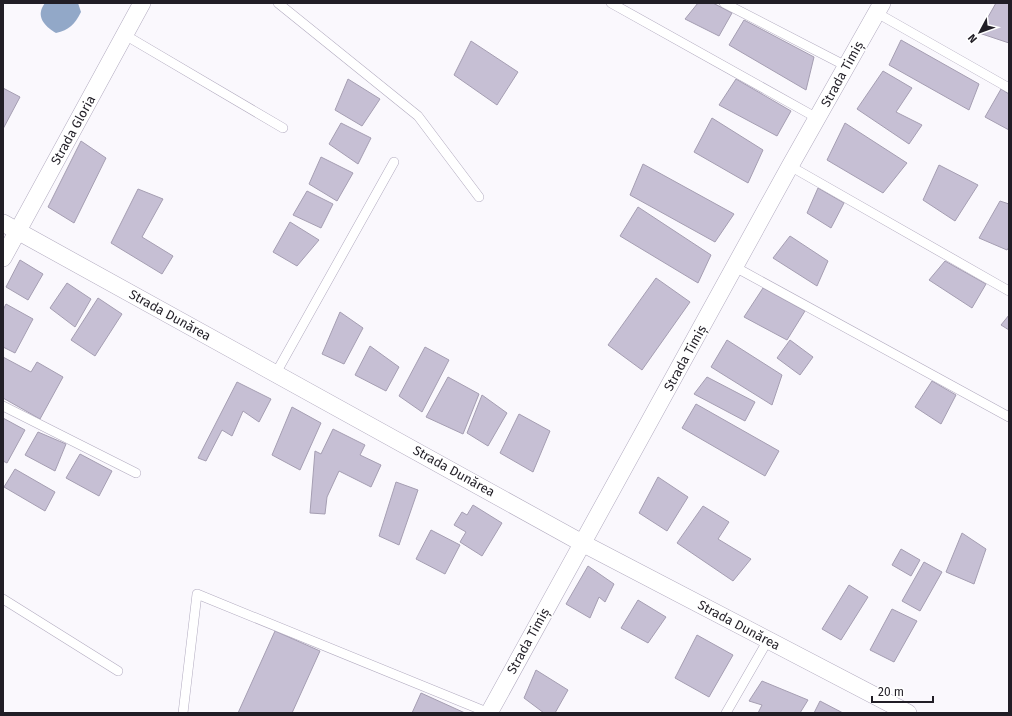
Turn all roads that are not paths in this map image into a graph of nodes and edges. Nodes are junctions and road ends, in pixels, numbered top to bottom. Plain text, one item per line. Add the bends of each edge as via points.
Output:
1 (142, 3) edge
2 (278, 3) edge
3 (611, 3) edge
4 (724, 3) edge
5 (879, 8) edge
6 (125, 35) junction
7 (846, 66) junction
8 (1009, 88) edge
9 (817, 118) junction
10 (283, 128) dead end
11 (394, 162) dead end
12 (790, 166) junction
13 (479, 197) dead end
14 (10, 227) edge
15 (3, 258) edge
16 (735, 267) junction
17 (1009, 291) edge
18 (276, 373) junction
19 (3, 406) edge
20 (1009, 417) edge
21 (136, 473) dead end
22 (582, 543) junction
23 (3, 599) edge
24 (768, 640) junction
25 (118, 671) dead end
26 (184, 713) edge
27 (489, 713) edge
28 (726, 713) edge
29 (908, 713) edge

1 - 6 street, Strada Gloria
2 - 13 lane via 418,116
3 - 9 lane
4 - 7 lane
5 - 7 street, Strada Timiș
5 - 8 lane
6 - 10 lane
6 - 14 street, Strada Gloria
7 - 9 street, Strada Timiș
9 - 12 street, Strada Timiș
11 - 18 lane
12 - 16 street, Strada Timiș
12 - 17 lane
14 - 15 street, Strada Gloria
14 - 18 street, Strada Dunărea
16 - 20 lane
16 - 22 street, Strada Timiș
18 - 22 street, Strada Dunărea
19 - 21 lane
22 - 24 street, Strada Dunărea
22 - 27 street, Strada Timiș
23 - 25 lane
24 - 28 lane
24 - 29 street, Strada Dunărea
26 - 27 lane via 197,594

